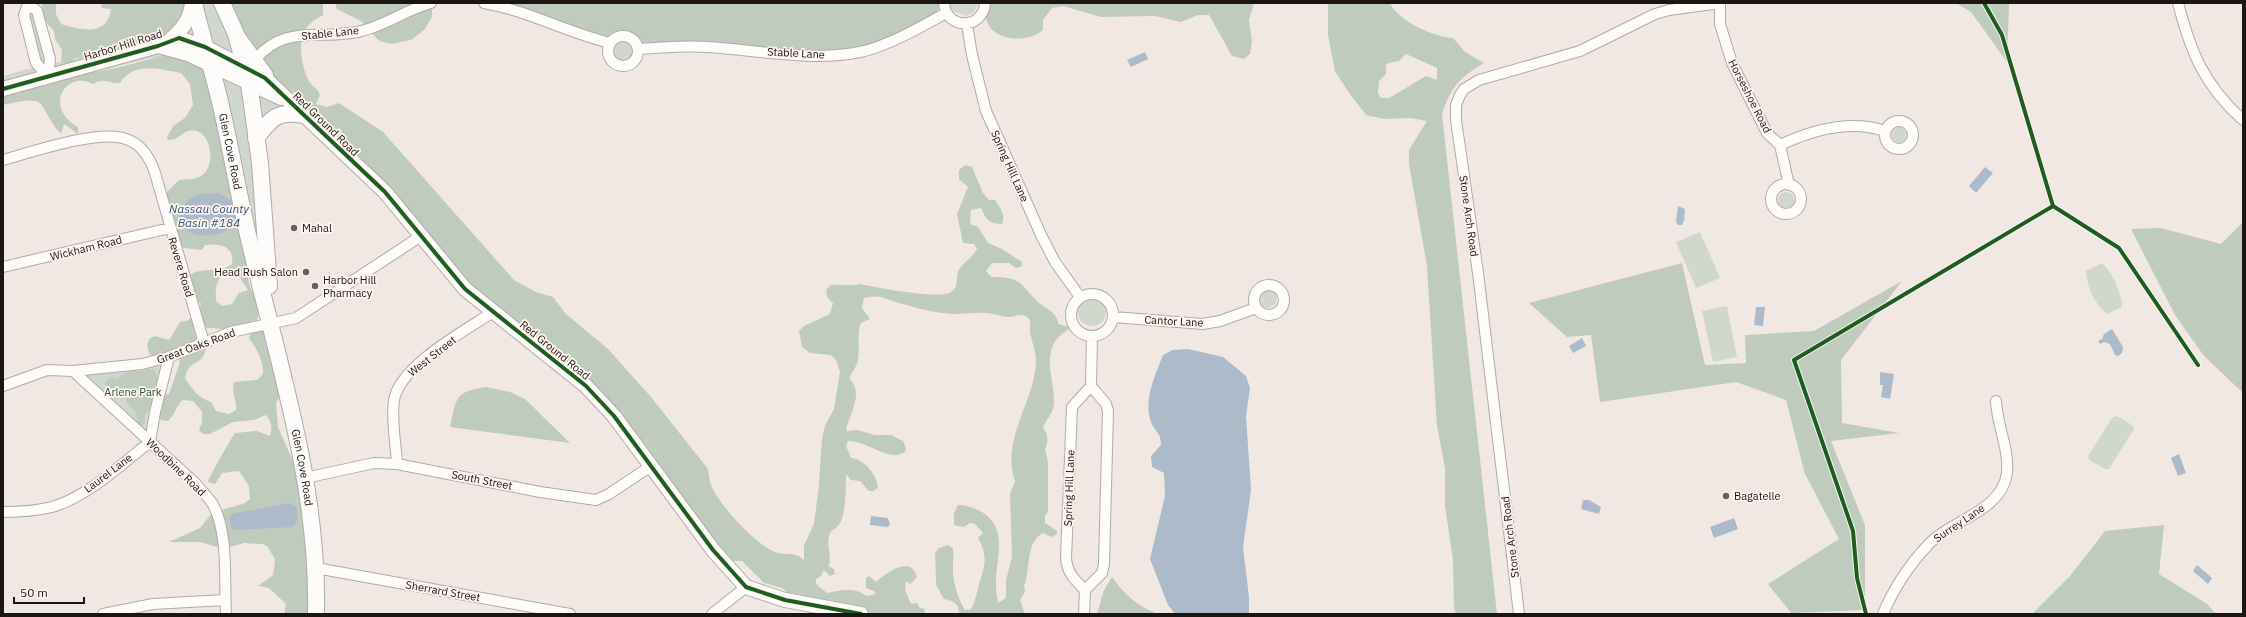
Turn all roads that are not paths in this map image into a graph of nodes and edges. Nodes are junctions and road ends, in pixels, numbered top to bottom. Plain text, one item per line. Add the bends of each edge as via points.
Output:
1 (25, 3) edge
2 (193, 3) edge
3 (222, 3) edge
4 (431, 3) edge
5 (484, 3) edge
6 (985, 3) edge
7 (1720, 3) edge
8 (2178, 3) edge
9 (945, 8) edge
10 (967, 24) junction
11 (164, 42) junction
12 (610, 43) junction
13 (205, 47) junction
14 (638, 50) junction
15 (250, 63) junction
16 (211, 65) junction
17 (48, 76) junction
18 (249, 83) junction
19 (3, 89) edge
20 (290, 102) junction
21 (303, 115) junction
22 (2243, 120) edge
23 (1885, 131) dead end
24 (256, 138) junction
25 (1780, 145) junction
26 (3, 160) edge
27 (1789, 185) dead end
28 (170, 228) junction
29 (421, 236) junction
30 (3, 267) edge
31 (1080, 297) junction
32 (1256, 308) dead end
33 (493, 312) junction
34 (1113, 317) junction
35 (271, 323) junction
36 (1092, 336) junction
37 (204, 343) junction
38 (169, 357) junction
39 (73, 371) junction
40 (3, 386) edge
41 (1090, 386) junction
42 (1996, 401) dead end
43 (150, 442) junction
44 (398, 464) junction
45 (651, 466) junction
46 (305, 478) junction
47 (3, 512) edge
48 (316, 568) junction
49 (746, 587) junction
50 (1086, 590) junction
51 (225, 600) junction
52 (103, 614) edge
53 (226, 614) edge
54 (316, 614) edge
55 (570, 614) edge
56 (712, 614) edge
57 (861, 614) edge
58 (1084, 614) edge
59 (1519, 614) edge
60 (1883, 614) edge

1 - 17 street via 24,15 36,63
1 - 17 street via 37,10 50,59
2 - 11 street via 184,27
2 - 13 main road, Glen Cove Road
3 - 15 main road, Glen Cove Road
4 - 15 street, Stable Lane via 358,32 313,34 276,41
5 - 12 street via 513,8 586,37
6 - 10 street via 979,18
7 - 25 street, Horseshoe Road via 1720,24 1732,63 1767,133
7 - 59 street, Stone Arch Road via 1655,14 1580,51 1479,80 1464,90 1456,105
8 - 22 street via 2192,54 2204,77
9 - 10 street via 955,22
9 - 14 street, Stable Lane via 929,23 877,46 853,53 802,54 700,46
10 - 31 street, Spring Hill Lane via 986,111 1041,235 1055,262
11 - 13 street, Harbor Hill Road via 182,38
11 - 16 street, Harbor Hill Road
11 - 17 street, Harbor Hill Road
12 - 14 street via 617,37 626,36 634,41
12 - 14 street via 610,58 617,65 632,63
13 - 15 street, Harbor Hill Road
13 - 16 main road, Glen Cove Road
15 - 18 main road, Glen Cove Road
15 - 20 street, Red Ground Road
16 - 18 street, Harbor Hill Road
16 - 35 main road, Glen Cove Road via 248,235
17 - 19 street, Harbor Hill Road
18 - 20 street, Red Ground Road
18 - 24 main road, Glen Cove Road
20 - 21 street, Red Ground Road
21 - 24 main road via 278,116 269,122
21 - 29 street, Red Ground Road via 385,192
23 - 25 street via 1866,126 1837,127 1808,133
24 - 35 main road, Glen Cove Road
25 - 27 street
26 - 28 street, Revere Road via 102,136 127,139 142,149 151,161
28 - 30 street, Wickham Road
28 - 37 street, Revere Road
29 - 33 street, Red Ground Road via 465,289
29 - 35 street, Great Oaks Road via 299,316
31 - 34 street via 1086,294 1100,295 1110,304
31 - 36 street via 1072,307 1071,321 1079,332
32 - 34 street, Cantor Lane via 1220,321 1203,324
33 - 44 street, West Street via 441,347 403,379 394,401
33 - 45 street, Red Ground Road via 586,386 614,416
34 - 36 street via 1108,328
35 - 37 street, Great Oaks Road via 231,332
35 - 46 main road, Glen Cove Road
36 - 41 street
37 - 38 street, Great Oaks Road
38 - 39 street, Great Oaks Road via 117,368
38 - 43 street
39 - 40 street, Great Oaks Road via 47,370
39 - 43 street, Woodbine Road
41 - 50 street via 1106,404 1109,442 1104,564 1102,573
41 - 50 street, Spring Hill Lane via 1077,398 1072,407 1066,558 1070,574
42 - 60 street, Surrey Lane via 1997,417 2007,455 2007,474 1998,494 1928,545 1898,587
43 - 47 street, Laurel Lane via 92,487 73,498 29,512
43 - 51 street, Woodbine Road via 196,484 216,511 224,559
44 - 45 street, South Street via 540,492 596,500
44 - 46 street, South Street via 374,463
45 - 49 street, Red Ground Road via 712,550
46 - 48 main road, Glen Cove Road via 313,526
48 - 54 main road, Glen Cove Road
48 - 55 street, Sherrard Street
49 - 56 street
49 - 57 street, Red Ground Road via 785,600
50 - 58 street
51 - 52 street via 153,604
51 - 53 street, Woodbine Road

